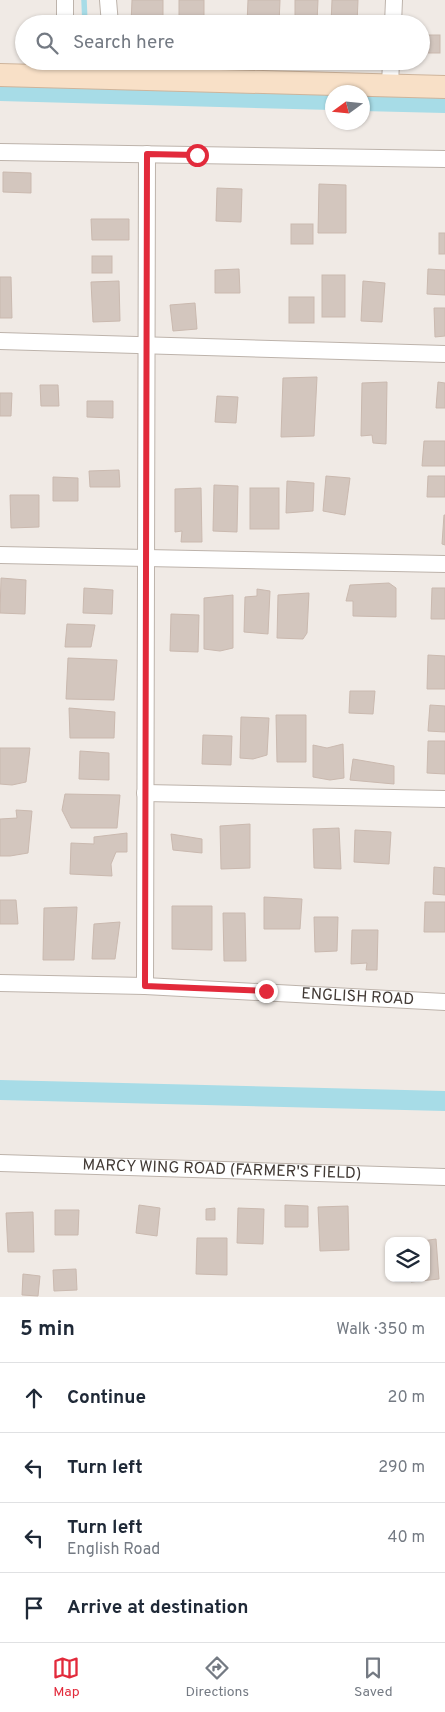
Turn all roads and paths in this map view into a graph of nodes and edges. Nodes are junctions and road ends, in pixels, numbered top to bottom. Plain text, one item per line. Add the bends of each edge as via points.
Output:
1 (65, 0) edge
2 (108, 0) edge
3 (394, 0) edge
4 (65, 15) edge
5 (109, 15) edge
6 (393, 15) edge
7 (391, 70) edge
8 (69, 71) edge
9 (108, 72) edge
10 (0, 75) edge
11 (390, 86) junction
12 (445, 87) edge
13 (0, 152) edge
14 (147, 154) junction
15 (445, 159) edge
16 (0, 341) edge
17 (146, 345) junction
18 (445, 354) edge
19 (0, 555) edge
20 (146, 558) junction
21 (445, 564) edge
22 (145, 793) junction
23 (445, 800) edge
24 (0, 983) edge
25 (145, 986) junction
26 (445, 1002) edge
27 (0, 1163) edge
28 (445, 1177) edge

1 - 4 street
2 - 5 street
3 - 6 street
7 - 11 street
8 - 9 street
8 - 10 street
9 - 11 street
11 - 12 street
13 - 14 street
14 - 15 street
14 - 17 street
16 - 17 street
17 - 18 street
17 - 20 street
19 - 20 street
20 - 21 street
20 - 22 street
22 - 23 street
22 - 25 street
24 - 25 street, ENGLISH ROAD
25 - 26 street, ENGLISH ROAD
27 - 28 street, MARCY WING ROAD (FARMER'S FIELD)

